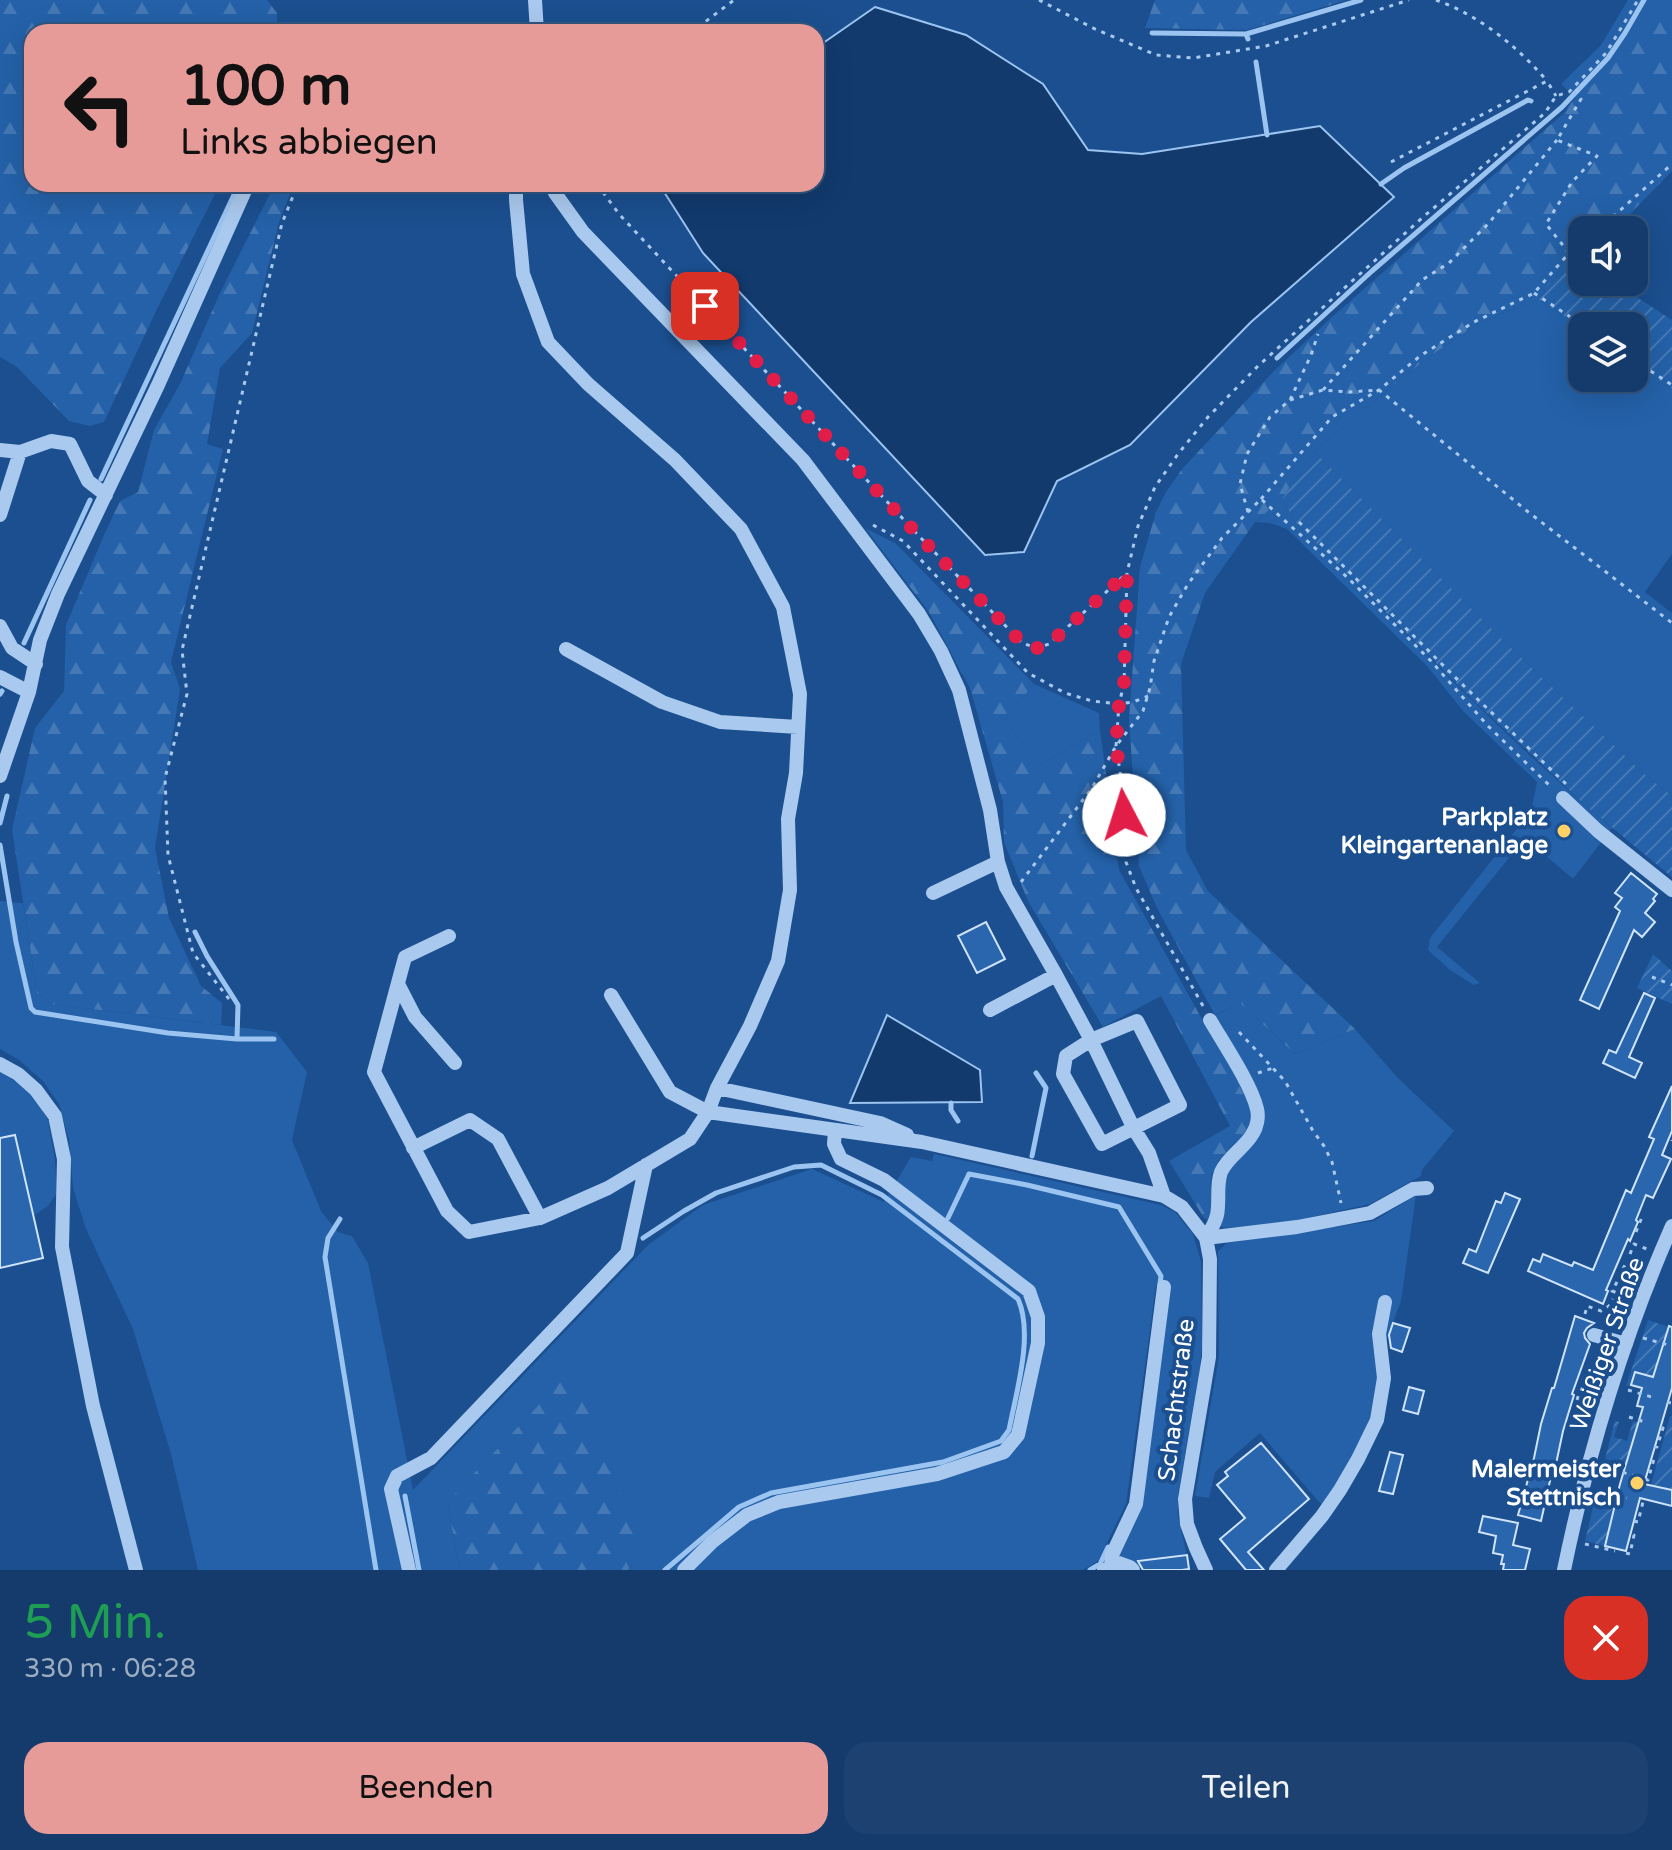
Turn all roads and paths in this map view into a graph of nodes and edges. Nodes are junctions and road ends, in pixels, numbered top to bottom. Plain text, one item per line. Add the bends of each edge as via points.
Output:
1 (535, 0) edge
2 (734, 0) edge
3 (1039, 0) edge
4 (1409, 0) edge
5 (1436, 0) edge
6 (1638, 0) edge
7 (536, 24) edge
8 (702, 24) edge
9 (1547, 81) junction
10 (1575, 86) junction
11 (1556, 96) junction
12 (1557, 140) junction
13 (1391, 162) dead end
14 (1672, 164) edge
15 (244, 192) edge
16 (295, 192) edge
17 (516, 192) edge
18 (555, 192) edge
19 (603, 192) edge
20 (1614, 216) edge
21 (1568, 252) edge
22 (1568, 254) edge
23 (1534, 293) junction
24 (1568, 315) edge
25 (1318, 334) dead end
26 (1648, 369) edge
27 (1672, 385) edge
28 (1323, 390) junction
29 (1379, 390) junction
30 (1290, 400) junction
31 (0, 450) edge
32 (20, 452) junction
33 (106, 495) junction
34 (1261, 499) junction
35 (1248, 512) junction
36 (0, 515) edge
37 (866, 522) dead end
38 (1299, 522) dead end
39 (1127, 573) junction
40 (1672, 623) edge
41 (0, 626) edge
42 (566, 649) dead end
43 (36, 664) junction
44 (0, 677) edge
45 (29, 692) junction
46 (1148, 696) junction
47 (1092, 701) junction
48 (1119, 704) junction
49 (1088, 708) dead end
50 (798, 727) junction
51 (1116, 746) junction
52 (0, 776) edge
53 (1564, 791) junction
54 (998, 862) junction
55 (1006, 887) junction
56 (1672, 890) edge
57 (933, 893) dead end
58 (449, 936) dead end
59 (1056, 975) junction
60 (1652, 977) dead end
61 (398, 984) junction
62 (1672, 985) edge
63 (611, 995) dead end
64 (229, 999) dead end
65 (990, 1010) dead end
66 (1210, 1020) joint
67 (1239, 1032) dead end
68 (1091, 1040) junction
69 (455, 1063) dead end
70 (0, 1064) edge
71 (717, 1088) junction
72 (708, 1112) junction
73 (1134, 1129) junction
74 (835, 1130) junction
75 (928, 1144) junction
76 (413, 1148) junction
77 (646, 1165) junction
78 (1427, 1188) dead end
79 (1164, 1196) junction
80 (1642, 1217) dead end
81 (540, 1218) junction
82 (1346, 1218) junction
83 (1672, 1226) edge
84 (1636, 1232) dead end
85 (1206, 1238) junction
86 (1647, 1249) dead end
87 (1630, 1254) dead end
88 (1641, 1267) dead end
89 (1623, 1269) dead end
90 (1617, 1282) dead end
91 (1164, 1287) dead end
92 (1628, 1297) dead end
93 (1613, 1299) dead end
94 (1385, 1302) dead end
95 (1585, 1314) dead end
96 (1594, 1335) dead end
97 (1642, 1337) dead end
98 (1626, 1344) junction
99 (1672, 1346) edge
100 (1585, 1373) dead end
101 (1625, 1388) dead end
102 (1655, 1398) dead end
103 (1577, 1400) dead end
104 (1629, 1417) dead end
105 (1648, 1423) dead end
106 (1660, 1427) dead end
107 (1654, 1447) dead end
108 (1651, 1458) dead end
109 (1613, 1470) dead end
110 (1633, 1475) dead end
111 (1645, 1479) dead end
112 (1617, 1495) dead end
113 (1627, 1498) dead end
114 (1639, 1501) dead end
115 (1634, 1521) dead end
116 (1630, 1535) dead end
117 (1584, 1543) dead end
118 (1615, 1551) dead end
119 (1626, 1553) dead end
120 (1107, 1568) edge
121 (136, 1570) edge
122 (409, 1570) edge
123 (684, 1570) edge
124 (1133, 1570) edge
125 (1206, 1570) edge
126 (1276, 1570) edge
127 (1564, 1570) edge

1 - 7 street
2 - 8 path
3 - 4 path via 1156,55 1193,58 1266,46
5 - 9 path via 1488,27
6 - 10 path via 1606,53
9 - 11 path
9 - 13 path
10 - 11 path
10 - 12 path via 1581,99
11 - 39 path via 1545,113 1340,291 1208,417 1155,487 1138,526
12 - 21 path via 1597,156 1572,182 1546,224
12 - 28 path via 1488,224 1449,263 1422,280
14 - 20 path
15 - 33 street
16 - 64 path via 282,223 182,650 187,694 165,778 168,855 193,953
17 - 50 street via 523,274 548,342 741,529 783,607 800,694
18 - 54 street via 583,232 803,460 919,614 959,690
19 - 39 path via 1022,643 1037,648 1049,644
22 - 23 path
23 - 24 path
23 - 29 path via 1474,322
25 - 30 path
26 - 27 path
28 - 29 path
28 - 30 path
29 - 34 path via 1332,417
29 - 40 path
30 - 35 path via 1270,417 1247,454 1240,484
31 - 32 street
32 - 33 street via 51,441 70,444 88,481
32 - 36 street
33 - 43 street via 58,594
34 - 35 path
34 - 53 path via 1348,578 1488,726
35 - 46 path via 1222,538 1169,617
37 - 47 path via 903,541 1028,673
38 - 53 path
39 - 48 path
41 - 43 street via 12,648
42 - 50 street via 662,702 720,722
43 - 45 street
44 - 45 street
45 - 52 street
46 - 48 path
46 - 51 path
47 - 48 path
47 - 49 path
48 - 51 path
50 - 71 street via 788,819 790,890 778,961
51 - 55 path via 1092,788 1021,882
51 - 66 path via 1126,862
53 - 56 street via 1598,831
54 - 55 street
54 - 57 street
55 - 59 street
58 - 61 street via 405,957
59 - 65 street
59 - 68 street
60 - 62 path
61 - 69 street via 415,1017
61 - 76 street via 374,1072
63 - 72 street via 670,1092
66 - 85 street via 1258,1113 1256,1130 1222,1170 1217,1212
67 - 82 path via 1285,1081 1324,1146
68 - 73 street
68 - 73 street via 1066,1056 1063,1074 1102,1144
68 - 73 street via 1137,1021 1180,1105
70 - 121 street via 36,1090 55,1116 64,1159 62,1247 93,1406
71 - 72 street
71 - 75 street via 880,1123
72 - 74 street
72 - 77 street via 690,1139
73 - 79 street
74 - 75 street
74 - 123 street via 841,1159 884,1180 1029,1291 1038,1317 1038,1343 1018,1435 1004,1452 937,1474 779,1502 747,1515
75 - 79 street
76 - 81 street via 447,1211 469,1232
76 - 81 street via 470,1120 498,1139
77 - 81 street
77 - 122 street via 627,1253 431,1458 397,1476 391,1489
78 - 82 street
79 - 85 street via 1182,1207
80 - 84 path
82 - 85 street
83 - 98 street, Weißiger Straße
85 - 125 street, Schachtstraße via 1209,1357 1185,1499 1187,1524
86 - 87 path via 1634,1244
88 - 89 path via 1627,1261
90 - 92 path via 1612,1291
91 - 120 street via 1136,1504
93 - 95 path via 1601,1311 1587,1306
94 - 126 street via 1379,1334 1384,1378 1377,1420 1340,1490
96 - 98 street
97 - 99 path
98 - 127 street, Weißiger Straße
100 - 103 path
101 - 102 path
104 - 105 path
106 - 107 path
108 - 111 path
109 - 110 path
112 - 113 path
114 - 115 path via 1643,1502 1638,1522
116 - 119 path via 1630,1554
117 - 118 path
120 - 124 street via 1119,1563

